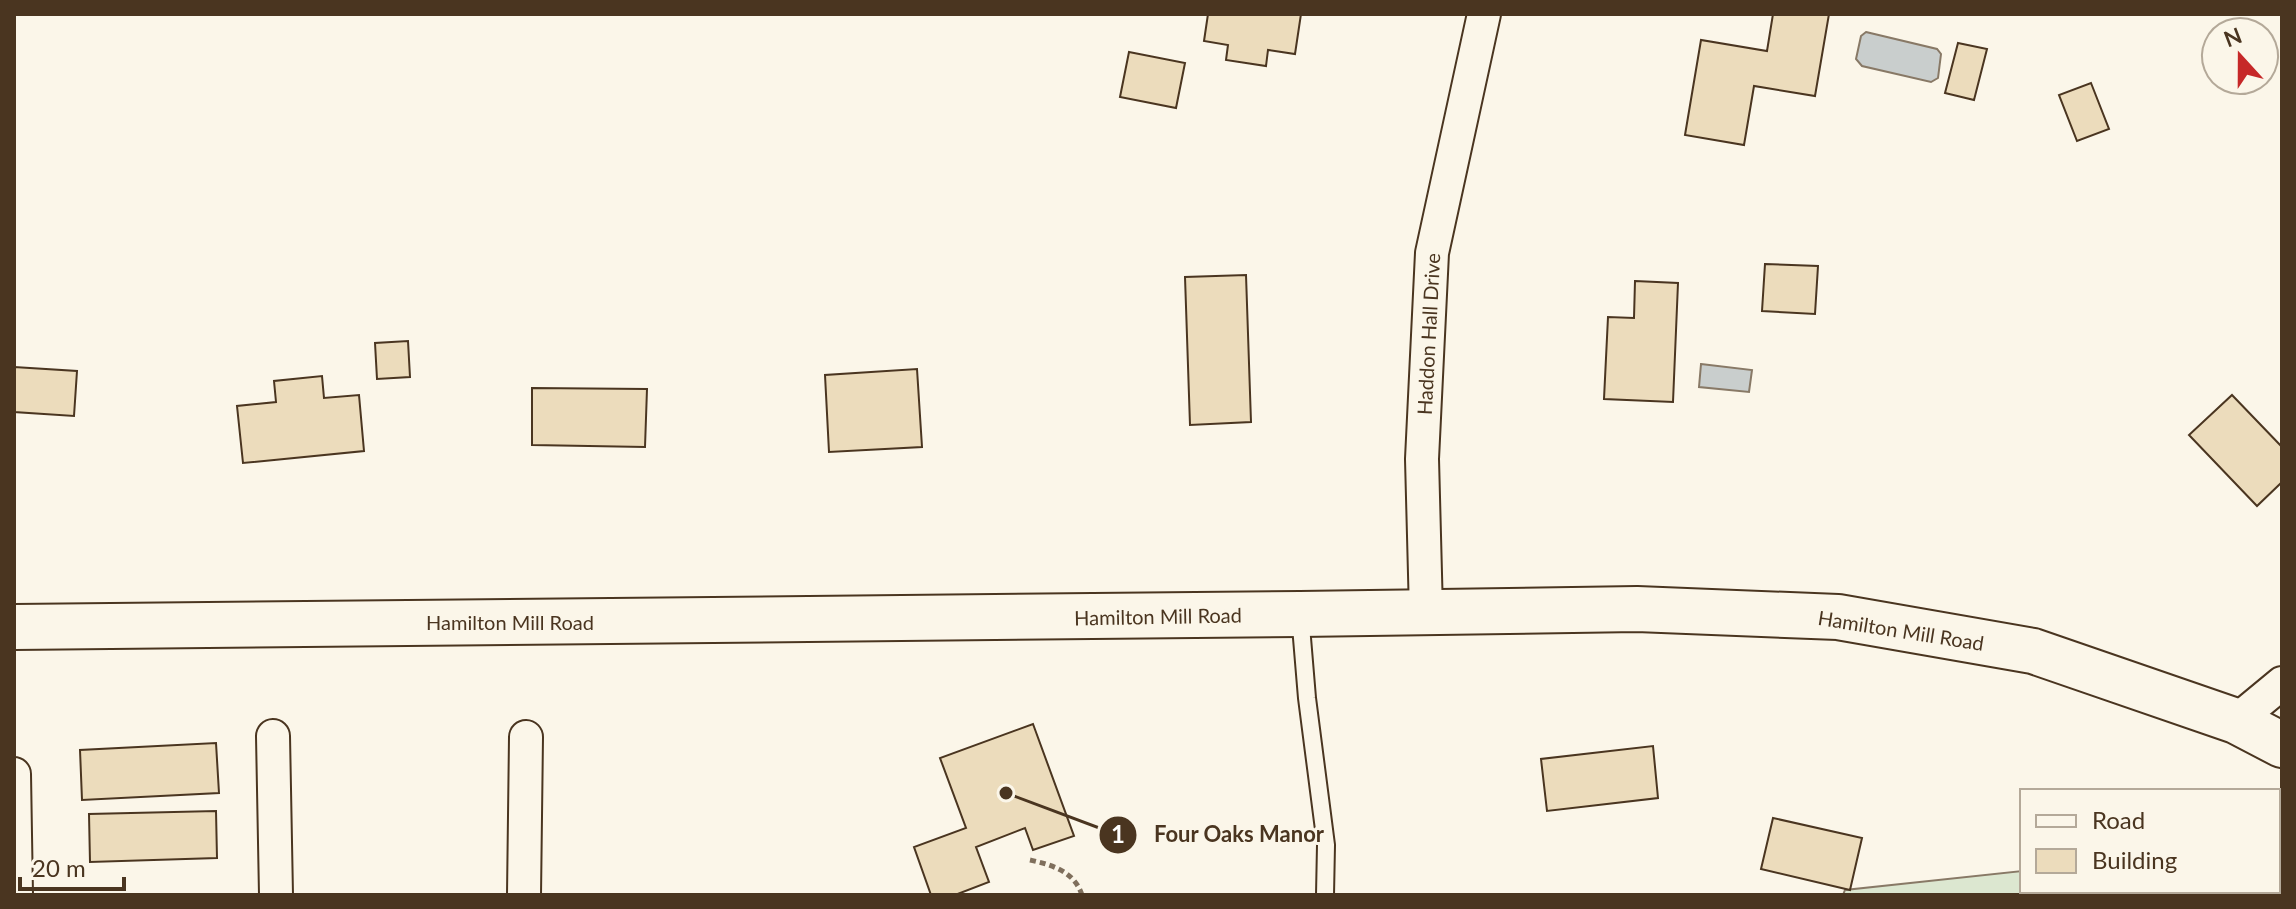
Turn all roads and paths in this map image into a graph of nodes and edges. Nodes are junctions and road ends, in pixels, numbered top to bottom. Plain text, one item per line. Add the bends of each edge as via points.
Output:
1 (1484, 14) edge
2 (1426, 612) junction
3 (1300, 614) junction
4 (14, 627) edge
5 (2282, 683) edge
6 (2236, 721) junction
7 (273, 736) dead end
8 (526, 737) dead end
9 (2282, 745) edge
10 (14, 774) edge
11 (1030, 860) dead end
12 (16, 895) edge
13 (276, 895) edge
14 (524, 895) edge
15 (1082, 895) edge
16 (1325, 895) edge

1 - 2 street, Haddon Hall Drive via 1432,253 1422,459
2 - 3 main road, Hamilton Mill Road
2 - 6 main road, Hamilton Mill Road via 1637,609 1838,617 2033,651
3 - 4 main road, Hamilton Mill Road
3 - 16 lane via 1326,845
5 - 6 street
6 - 9 main road, Hamilton Mill Road
7 - 13 street
8 - 14 street
10 - 12 street
11 - 15 path via 1066,873

